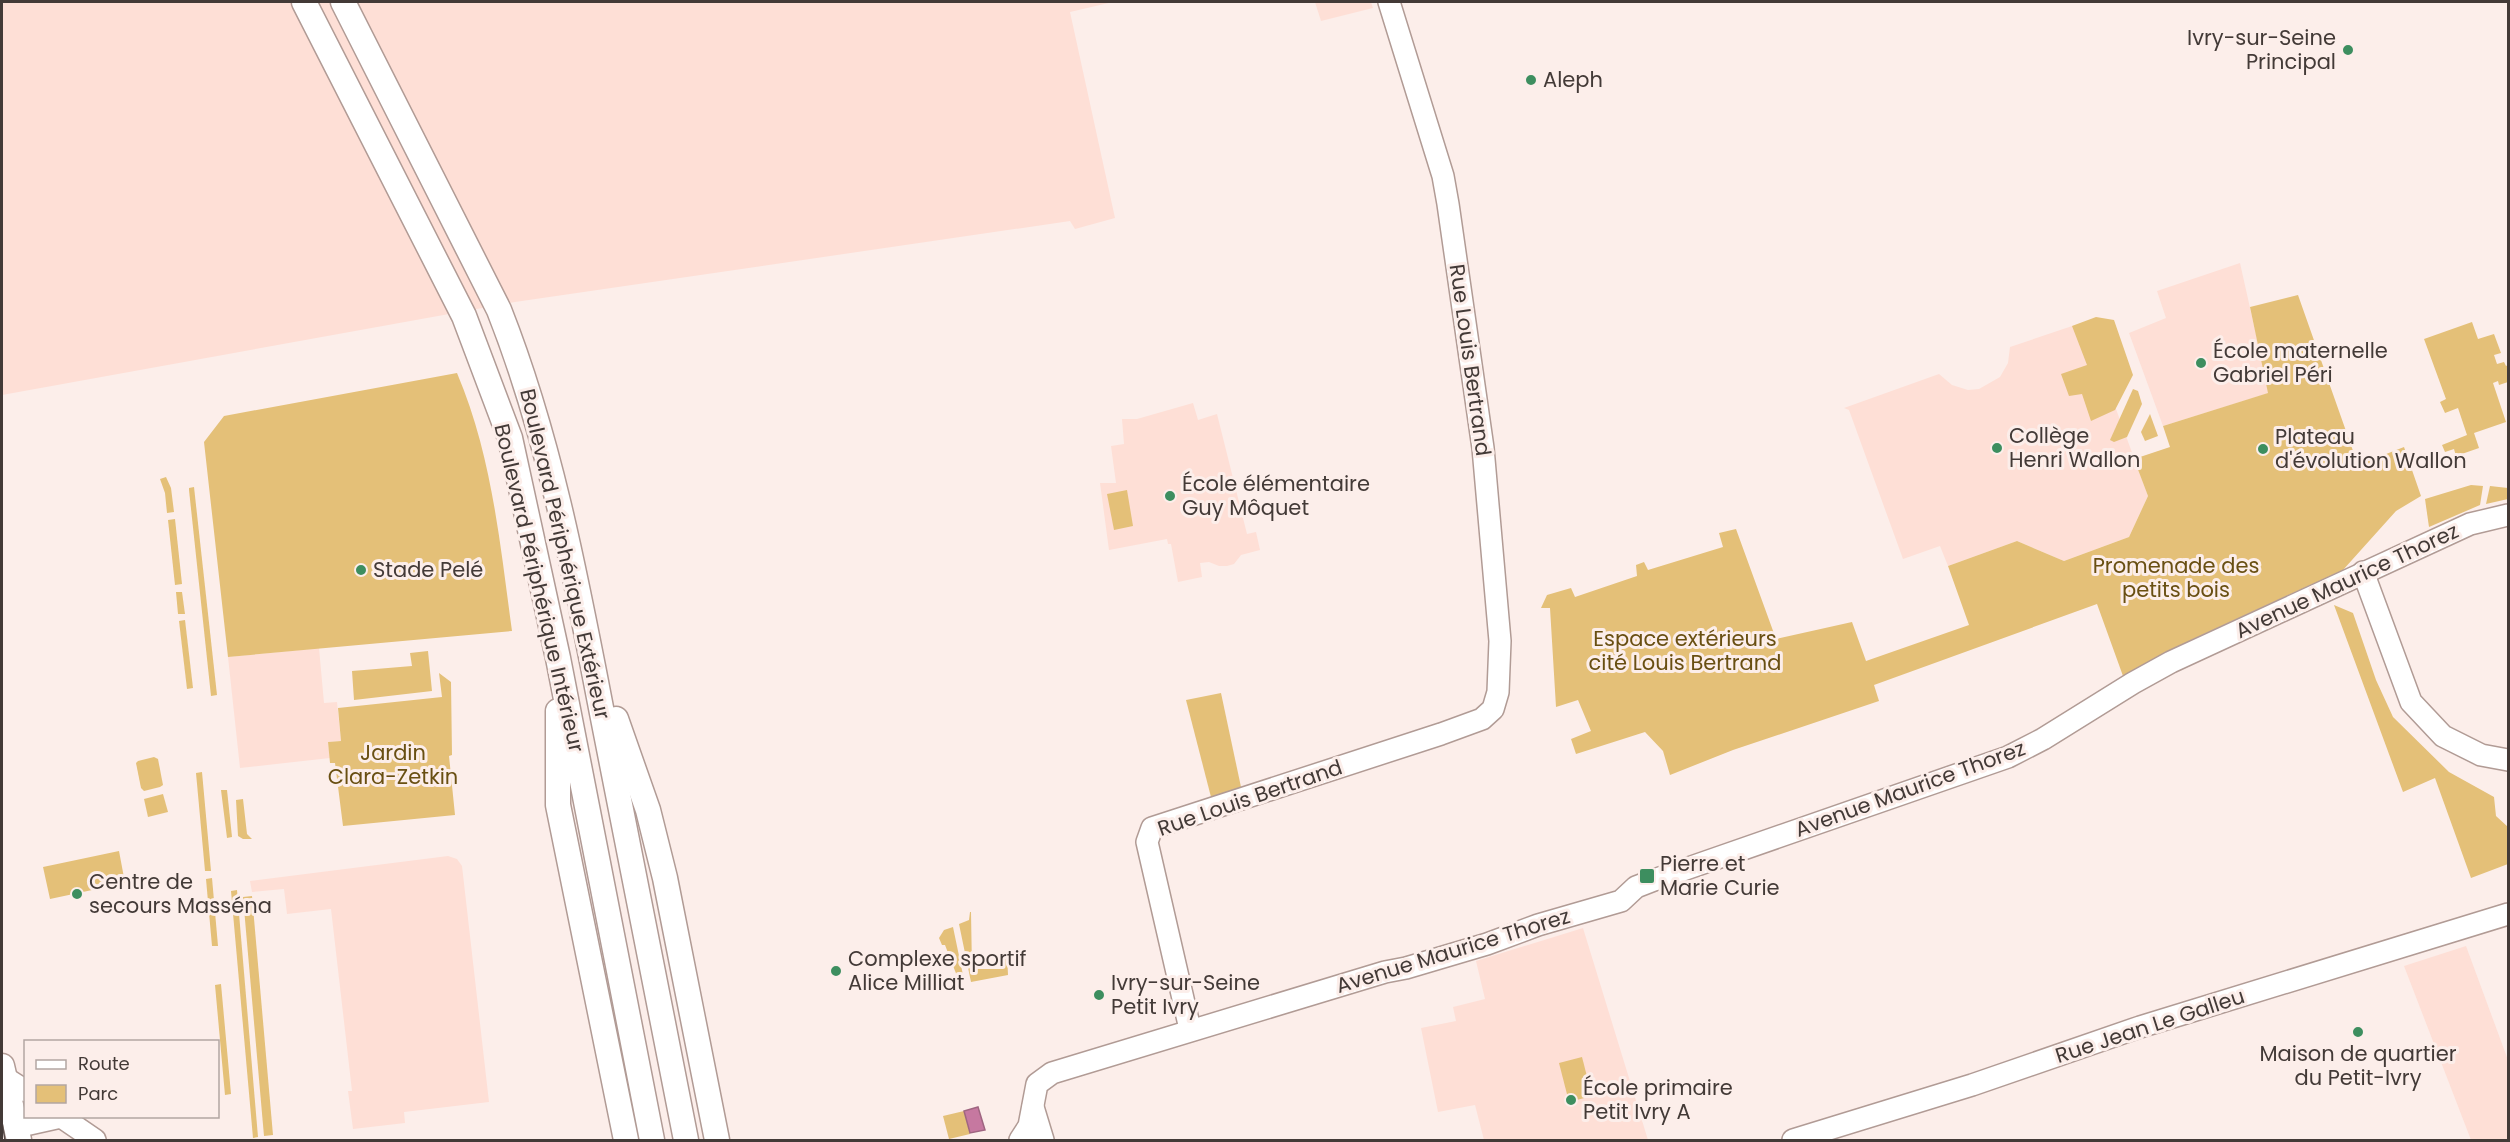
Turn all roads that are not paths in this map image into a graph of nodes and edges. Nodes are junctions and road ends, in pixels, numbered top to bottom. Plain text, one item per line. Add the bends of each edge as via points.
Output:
1 (304, 2) edge
2 (343, 2) edge
3 (1389, 2) edge
4 (2508, 515) edge
5 (2363, 572) junction
6 (587, 634) junction
7 (558, 658) junction
8 (2508, 760) edge
9 (2508, 914) edge
10 (1190, 1029) junction
11 (3, 1071) edge
12 (24, 1089) edge
13 (1033, 1107) junction
14 (57, 1118) edge
15 (62, 1118) edge
16 (12, 1132) edge
17 (95, 1140) edge
18 (626, 1140) edge
19 (652, 1140) edge
20 (686, 1140) edge
21 (717, 1140) edge
22 (1020, 1140) edge
23 (1043, 1140) edge
24 (1793, 1140) edge

1 - 7 main road, Boulevard Périphérique Intérieur via 464,316 510,438
2 - 6 main road, Boulevard Périphérique Extérieur via 480,270 518,358 539,426
3 - 10 main road, Rue Louis Bertrand via 1443,176 1461,283 1483,448 1506,703 1500,718 1480,730 1441,734 1152,828 1147,842
4 - 5 main road, Avenue Maurice Thorez via 2470,524
5 - 8 main road via 2411,702 2443,736 2481,755
5 - 10 main road, Avenue Maurice Thorez via 2171,662 2008,757 1654,880 1636,887 1621,901
6 - 20 main road, Boulevard Périphérique Extérieur
6 - 21 main road via 648,810
7 - 18 main road via 558,805
7 - 19 main road, Boulevard Périphérique Intérieur
9 - 24 main road, Rue Jean Le Galleu via 2140,1027 1972,1085
10 - 13 main road, Avenue Maurice Thorez via 1048,1074 1035,1090
11 - 12 main road
11 - 16 main road
13 - 22 main road, Avenue Maurice Thorez via 1026,1133
13 - 23 main road
14 - 16 main road
15 - 17 main road

